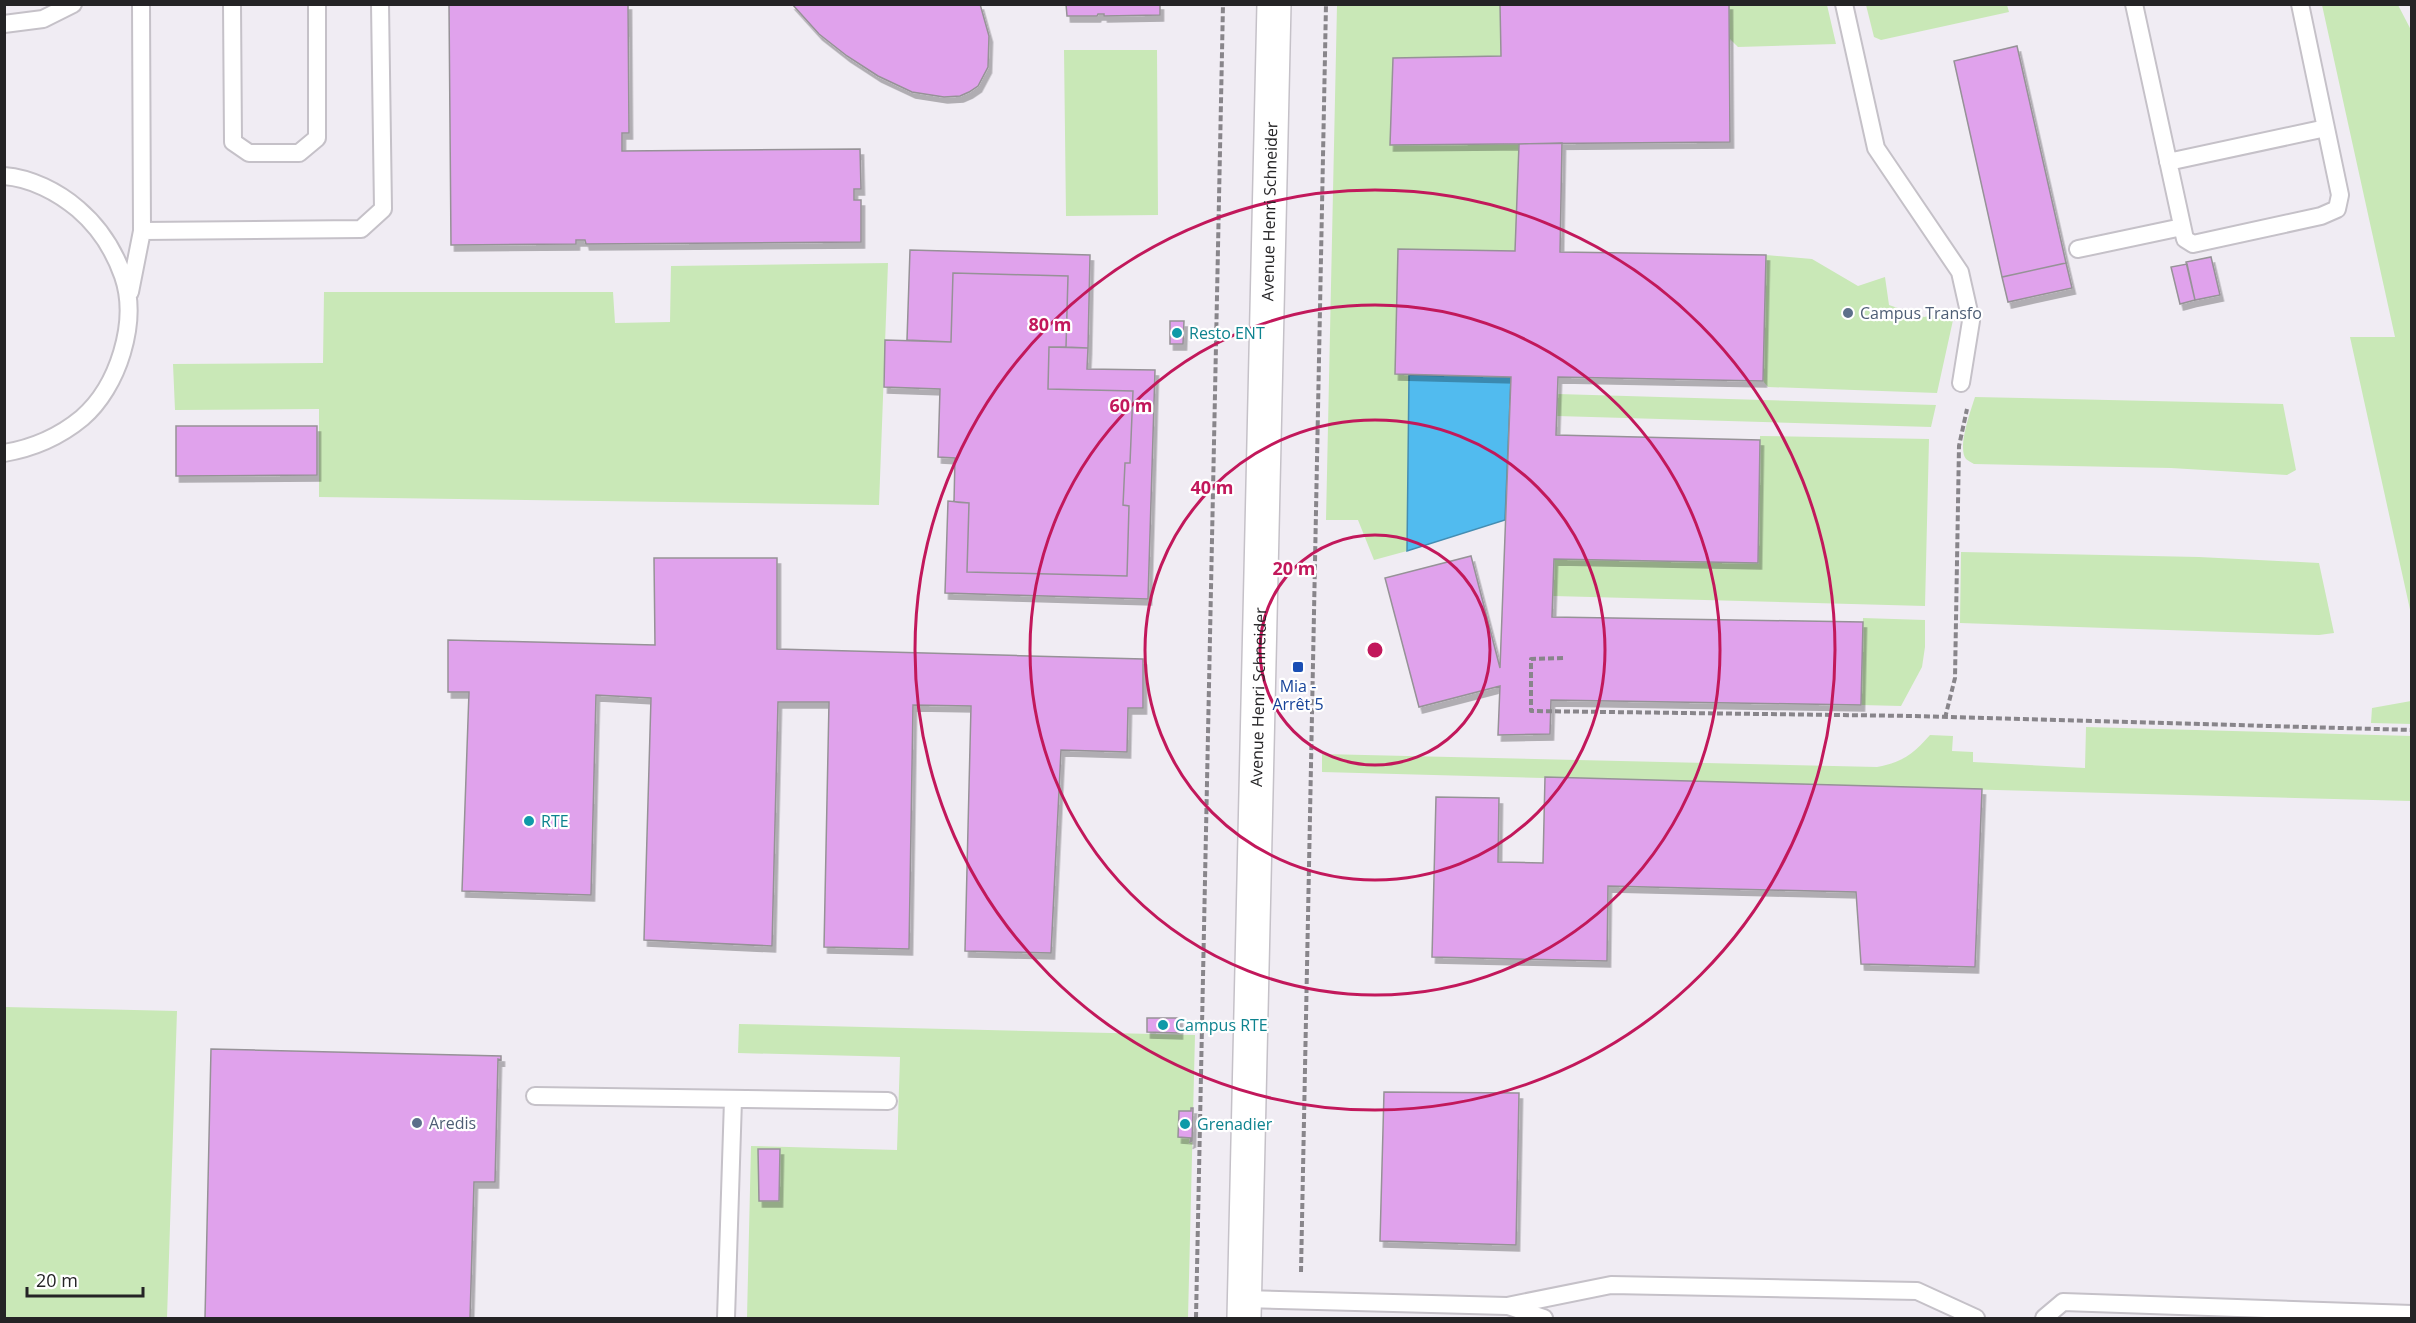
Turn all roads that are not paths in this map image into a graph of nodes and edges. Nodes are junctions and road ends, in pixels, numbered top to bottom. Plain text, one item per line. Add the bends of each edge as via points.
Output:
1 (73, 4) edge
2 (141, 4) edge
3 (232, 4) edge
4 (317, 4) edge
5 (380, 4) edge
6 (1274, 4) edge
7 (1844, 4) edge
8 (2134, 4) edge
9 (2300, 4) edge
10 (4, 24) edge
11 (2326, 128) junction
12 (2168, 162) junction
13 (4, 176) edge
14 (2182, 227) junction
15 (142, 231) junction
16 (2078, 249) dead end
17 (127, 304) junction
18 (1961, 383) dead end
19 (4, 453) edge
20 (535, 1096) dead end
21 (733, 1100) junction
22 (888, 1101) dead end
23 (1507, 1306) junction
24 (1244, 1309) edge
25 (2337, 1315) edge
26 (2405, 1315) edge
27 (726, 1318) edge
28 (1544, 1318) edge
29 (1976, 1318) edge
30 (2044, 1318) edge

1 - 10 lane via 43,19
2 - 15 lane
3 - 4 lane via 233,142 249,153 299,153 317,138
5 - 15 lane via 383,209 361,229
6 - 24 street, Avenue Henri Schneider
7 - 18 lane via 1876,148 1960,272 1971,321
8 - 12 lane
9 - 11 lane
11 - 12 lane
11 - 14 lane via 2340,195 2337,209 2321,216 2193,244 2185,239
12 - 14 lane
13 - 17 lane via 39,185 67,200 90,220 109,245 124,278
14 - 16 lane
15 - 17 lane
17 - 19 lane via 126,336 118,366 104,394 83,417 57,436
20 - 21 lane
21 - 22 lane
21 - 27 lane
23 - 24 lane via 1300,1301
23 - 28 lane
23 - 29 lane via 1611,1285 1917,1291
25 - 26 lane
25 - 30 lane via 2063,1302

